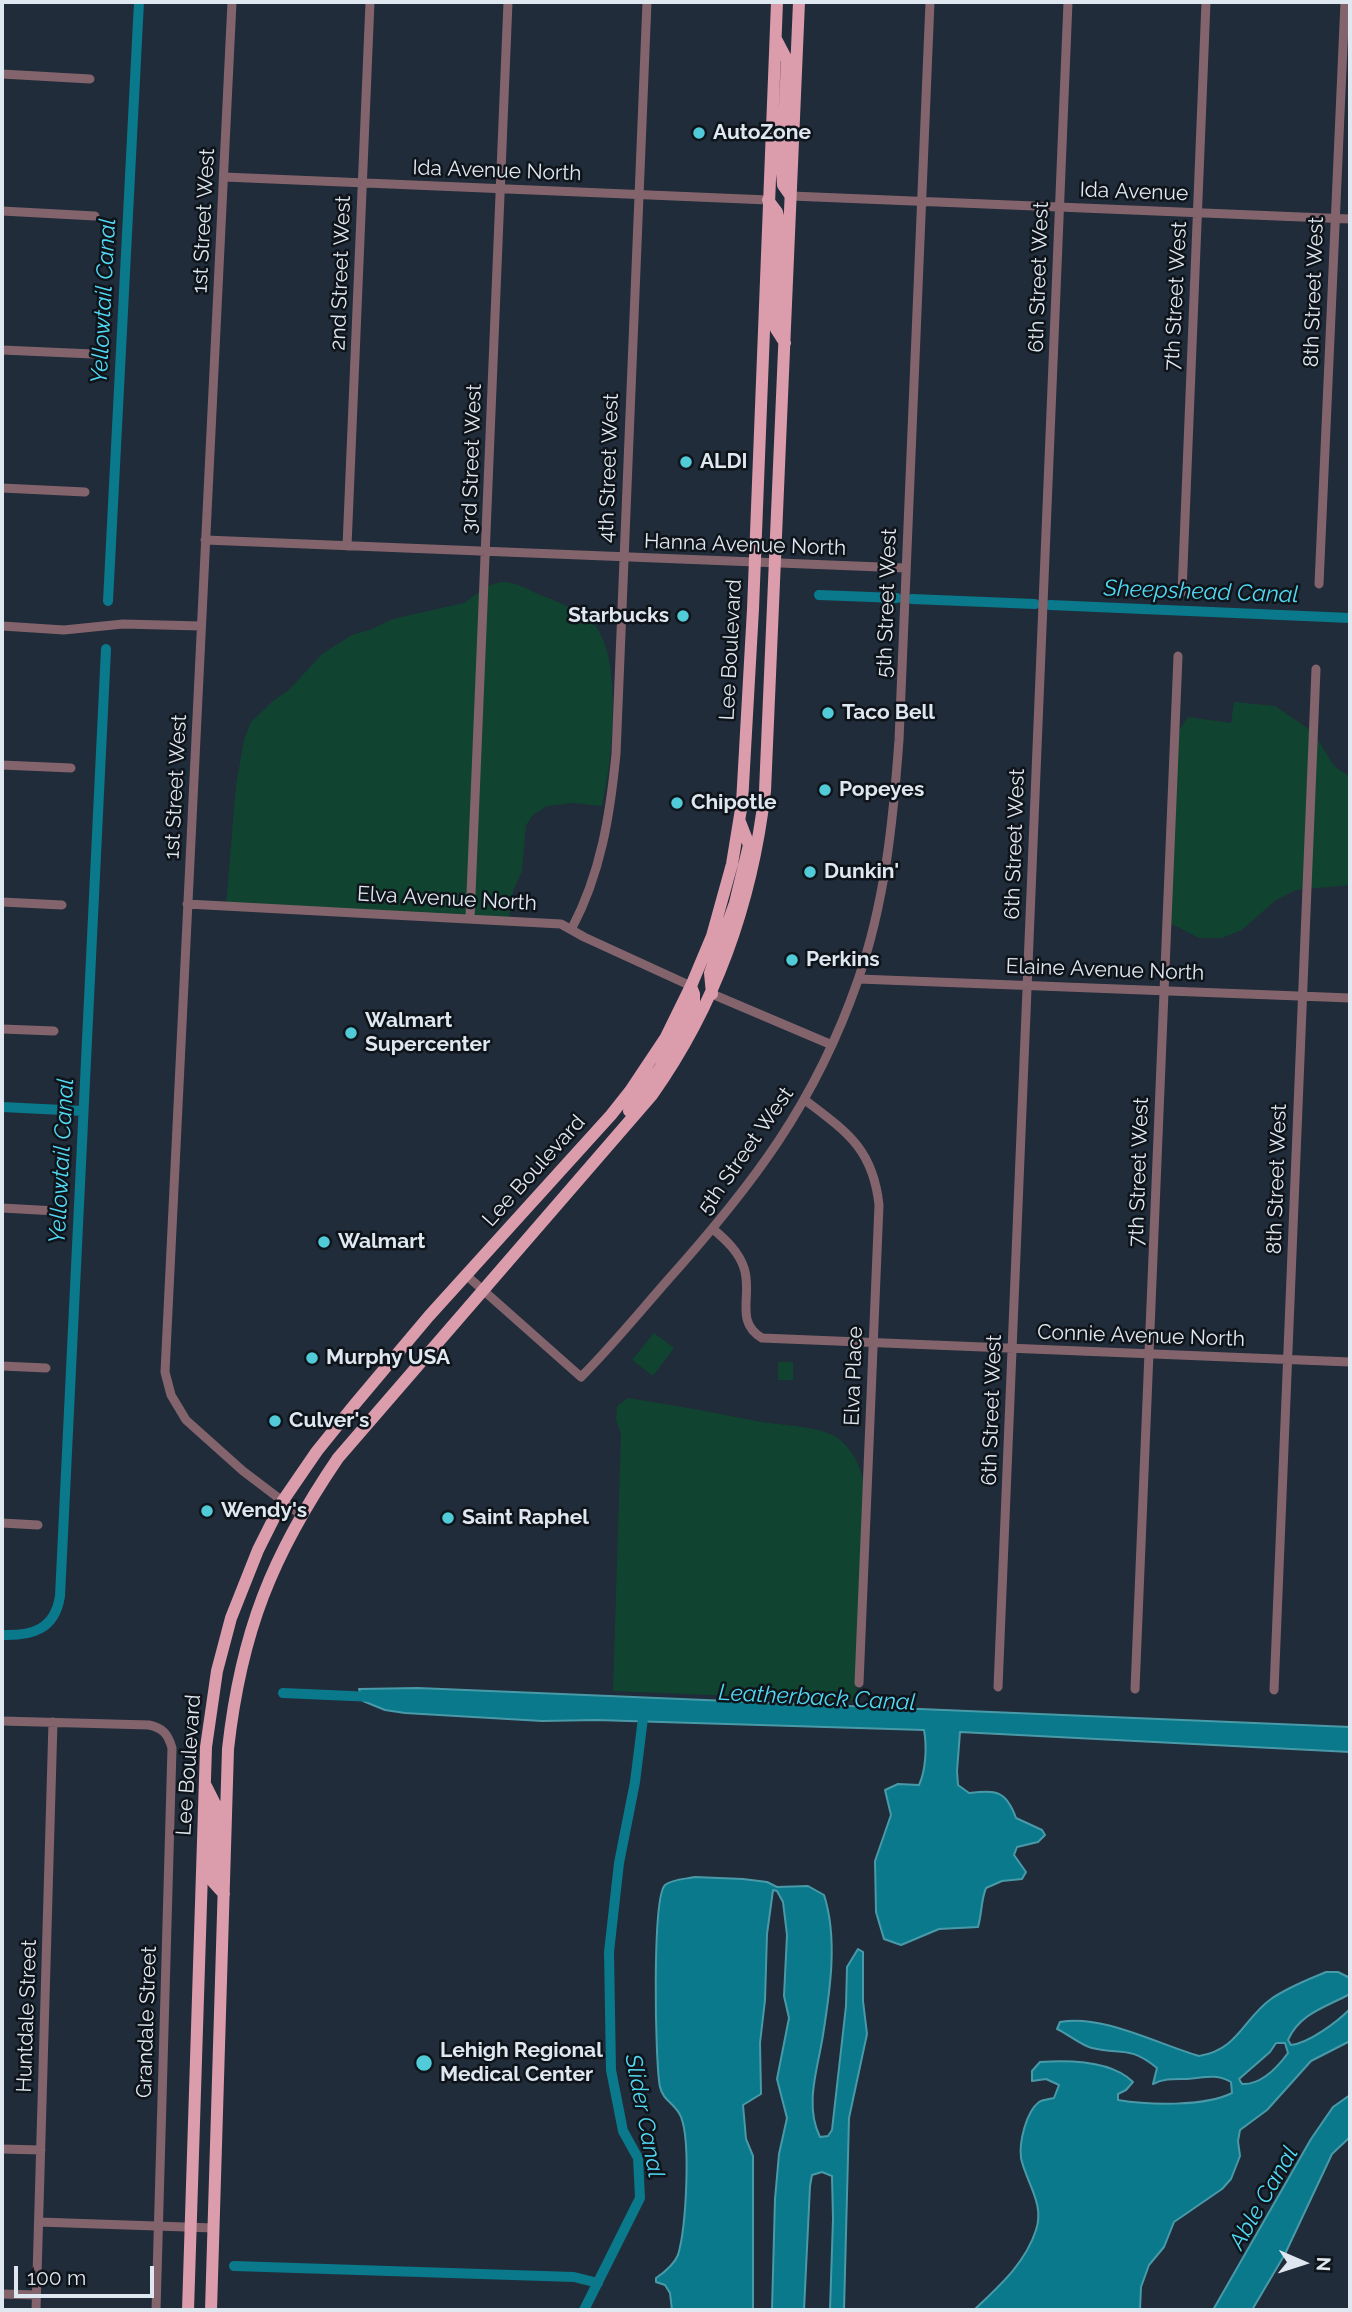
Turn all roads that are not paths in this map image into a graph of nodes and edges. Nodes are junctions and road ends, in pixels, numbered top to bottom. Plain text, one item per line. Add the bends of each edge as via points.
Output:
1 (232, 2) edge
2 (370, 2) edge
3 (508, 2) edge
4 (647, 2) edge
5 (777, 2) edge
6 (799, 2) edge
7 (930, 2) edge
8 (1068, 2) edge
9 (1206, 2) edge
10 (1345, 2) edge
11 (775, 39) junction
12 (2, 74) edge
13 (90, 79) dead end
14 (224, 177) junction
15 (362, 183) junction
16 (501, 188) junction
17 (638, 194) junction
18 (791, 196) junction
19 (768, 200) junction
20 (921, 201) junction
21 (1059, 207) junction
22 (2, 211) edge
23 (1197, 212) junction
24 (95, 216) dead end
25 (1334, 218) junction
26 (1350, 219) edge
27 (785, 343) junction
28 (2, 350) edge
29 (93, 354) dead end
30 (2, 488) edge
31 (85, 492) dead end
32 (205, 540) junction
33 (347, 546) junction
34 (485, 552) junction
35 (623, 558) junction
36 (754, 563) junction
37 (776, 564) junction
38 (905, 568) junction
39 (1319, 584) dead end
40 (1182, 592) dead end
41 (2, 626) edge
42 (201, 626) junction
43 (1178, 656) dead end
44 (1316, 669) dead end
45 (2, 765) edge
46 (71, 768) dead end
47 (740, 822) junction
48 (2, 902) edge
49 (187, 904) junction
50 (62, 905) dead end
51 (470, 918) junction
52 (572, 928) junction
53 (859, 979) junction
54 (1027, 985) junction
55 (691, 986) junction
56 (1164, 990) junction
57 (712, 994) junction
58 (1303, 996) junction
59 (1350, 998) edge
60 (2, 1029) edge
61 (54, 1031) dead end
62 (832, 1045) junction
63 (805, 1100) junction
64 (612, 1141) junction
65 (2, 1208) edge
66 (56, 1211) dead end
67 (713, 1229) junction
68 (466, 1275) junction
69 (482, 1290) junction
70 (873, 1343) junction
71 (1012, 1348) junction
72 (1150, 1354) junction
73 (1287, 1360) junction
74 (1350, 1362) edge
75 (2, 1366) edge
76 (46, 1368) dead end
77 (282, 1502) junction
78 (301, 1515) junction
79 (2, 1523) edge
80 (38, 1525) dead end
81 (859, 1683) dead end
82 (998, 1687) dead end
83 (1135, 1689) dead end
84 (1274, 1690) dead end
85 (2, 1721) edge
86 (53, 1722) junction
87 (204, 1783) junction
88 (224, 1894) junction
89 (2, 2149) edge
90 (41, 2150) junction
91 (38, 2222) junction
92 (158, 2225) junction
93 (190, 2227) junction
94 (214, 2228) junction
95 (2, 2294) edge
96 (36, 2295) junction
97 (36, 2310) edge
98 (156, 2310) edge
99 (188, 2310) edge
100 (211, 2310) edge

1 - 14 street, 1st Street West
2 - 15 street, 2nd Street West
3 - 16 street, 3rd Street West
4 - 17 street, 4th Street West
5 - 11 main road, Lee Boulevard
6 - 18 main road, Lee Boulevard
7 - 20 street, 5th Street West
8 - 21 street, 6th Street West
9 - 23 street, 7th Street West
10 - 25 street, 8th Street West
11 - 18 main road via 787,60 782,171 783,185
11 - 19 main road, Lee Boulevard
12 - 13 street
14 - 15 street, Ida Avenue North
14 - 32 street, 1st Street West
15 - 16 street, Ida Avenue North
15 - 33 street, 2nd Street West
16 - 17 street, Ida Avenue North
16 - 34 street, 3rd Street West
17 - 19 street, Ida Avenue North
17 - 35 street, 4th Street West
18 - 20 street, Ida Avenue
18 - 27 main road, Lee Boulevard
19 - 27 main road via 779,222 776,329
19 - 36 main road, Lee Boulevard
20 - 21 street, Ida Avenue
20 - 38 street, 5th Street West
21 - 23 street, Ida Avenue
21 - 54 street, 6th Street West
22 - 24 street
23 - 25 street, Ida Avenue
23 - 40 street, 7th Street West
25 - 26 street, Ida Avenue
25 - 39 street, 8th Street West
27 - 37 main road, Lee Boulevard
28 - 29 street
30 - 31 street
32 - 33 street, Hanna Avenue North
32 - 42 street, 1st Street West
33 - 34 street, Hanna Avenue North
34 - 35 street, Hanna Avenue North
34 - 51 street, 3rd Street West
35 - 36 street, Hanna Avenue North
35 - 52 street, 4th Street West via 611,807 600,860
36 - 37 street, Hanna Avenue North
36 - 47 main road, Lee Boulevard
37 - 38 street, Hanna Avenue North
37 - 57 main road, Lee Boulevard via 761,828 743,911
38 - 53 street, 5th Street West via 892,837
41 - 42 street via 64,630 123,624
42 - 49 street, 1st Street West
43 - 56 street, 7th Street West
44 - 58 street, 8th Street West
45 - 46 street
47 - 55 main road, Lee Boulevard via 722,904
47 - 57 main road via 749,845 735,903 710,973
48 - 50 street
49 - 51 street, Elva Avenue North
49 - 77 street, 1st Street West via 165,1372 171,1395 186,1420
51 - 52 street, Elva Avenue North via 545,921
52 - 55 street, Elva Avenue North
53 - 54 street, Elaine Avenue North
53 - 62 street, 5th Street West
54 - 56 street, Elaine Avenue North
54 - 71 street, 6th Street West
55 - 64 main road via 694,1004 660,1068
55 - 68 main road, Lee Boulevard via 666,1037 611,1115
56 - 58 street, Elaine Avenue North
56 - 72 street, 7th Street West
57 - 62 street
57 - 64 main road, Lee Boulevard via 670,1070
58 - 59 street, Elaine Avenue North
58 - 73 street, 8th Street West
60 - 61 street
62 - 63 street, 5th Street West
63 - 67 street, 5th Street West via 768,1158
63 - 70 street, Elva Place via 850,1135 874,1175 879,1217
64 - 69 main road, Lee Boulevard
65 - 66 street
67 - 69 street, 5th Street West via 581,1377
67 - 70 street, Connie Avenue North via 740,1258 745,1271 750,1332 761,1338
68 - 69 street, 5th Street West
68 - 77 main road, Lee Boulevard via 355,1404
69 - 78 main road, Lee Boulevard via 338,1458
70 - 71 street, Connie Avenue North
70 - 81 street, Elva Place
71 - 72 street, Connie Avenue North
71 - 82 street, 6th Street West
72 - 73 street, Connie Avenue North
72 - 83 street, 7th Street West
73 - 74 street, Connie Avenue North
73 - 84 street, 8th Street West
75 - 76 street
77 - 78 street, 1st Street West
77 - 87 main road, Lee Boulevard via 240,1593 223,1647 209,1717
78 - 88 main road, Lee Boulevard via 262,1596 241,1661 228,1749
79 - 80 street
85 - 86 street
86 - 90 street, Huntdale Street
86 - 92 street, Grandale Street via 159,1727 172,1748
87 - 88 main road via 215,1804 213,1882
87 - 93 main road, Lee Boulevard
88 - 94 main road, Lee Boulevard
89 - 90 street
90 - 91 street, Huntdale Street
91 - 92 street
91 - 96 street, Huntdale Street
92 - 93 street
92 - 98 street, Grandale Street
93 - 94 street
93 - 99 main road, Lee Boulevard
94 - 100 main road, Lee Boulevard
95 - 96 street
96 - 97 street, Huntdale Street

